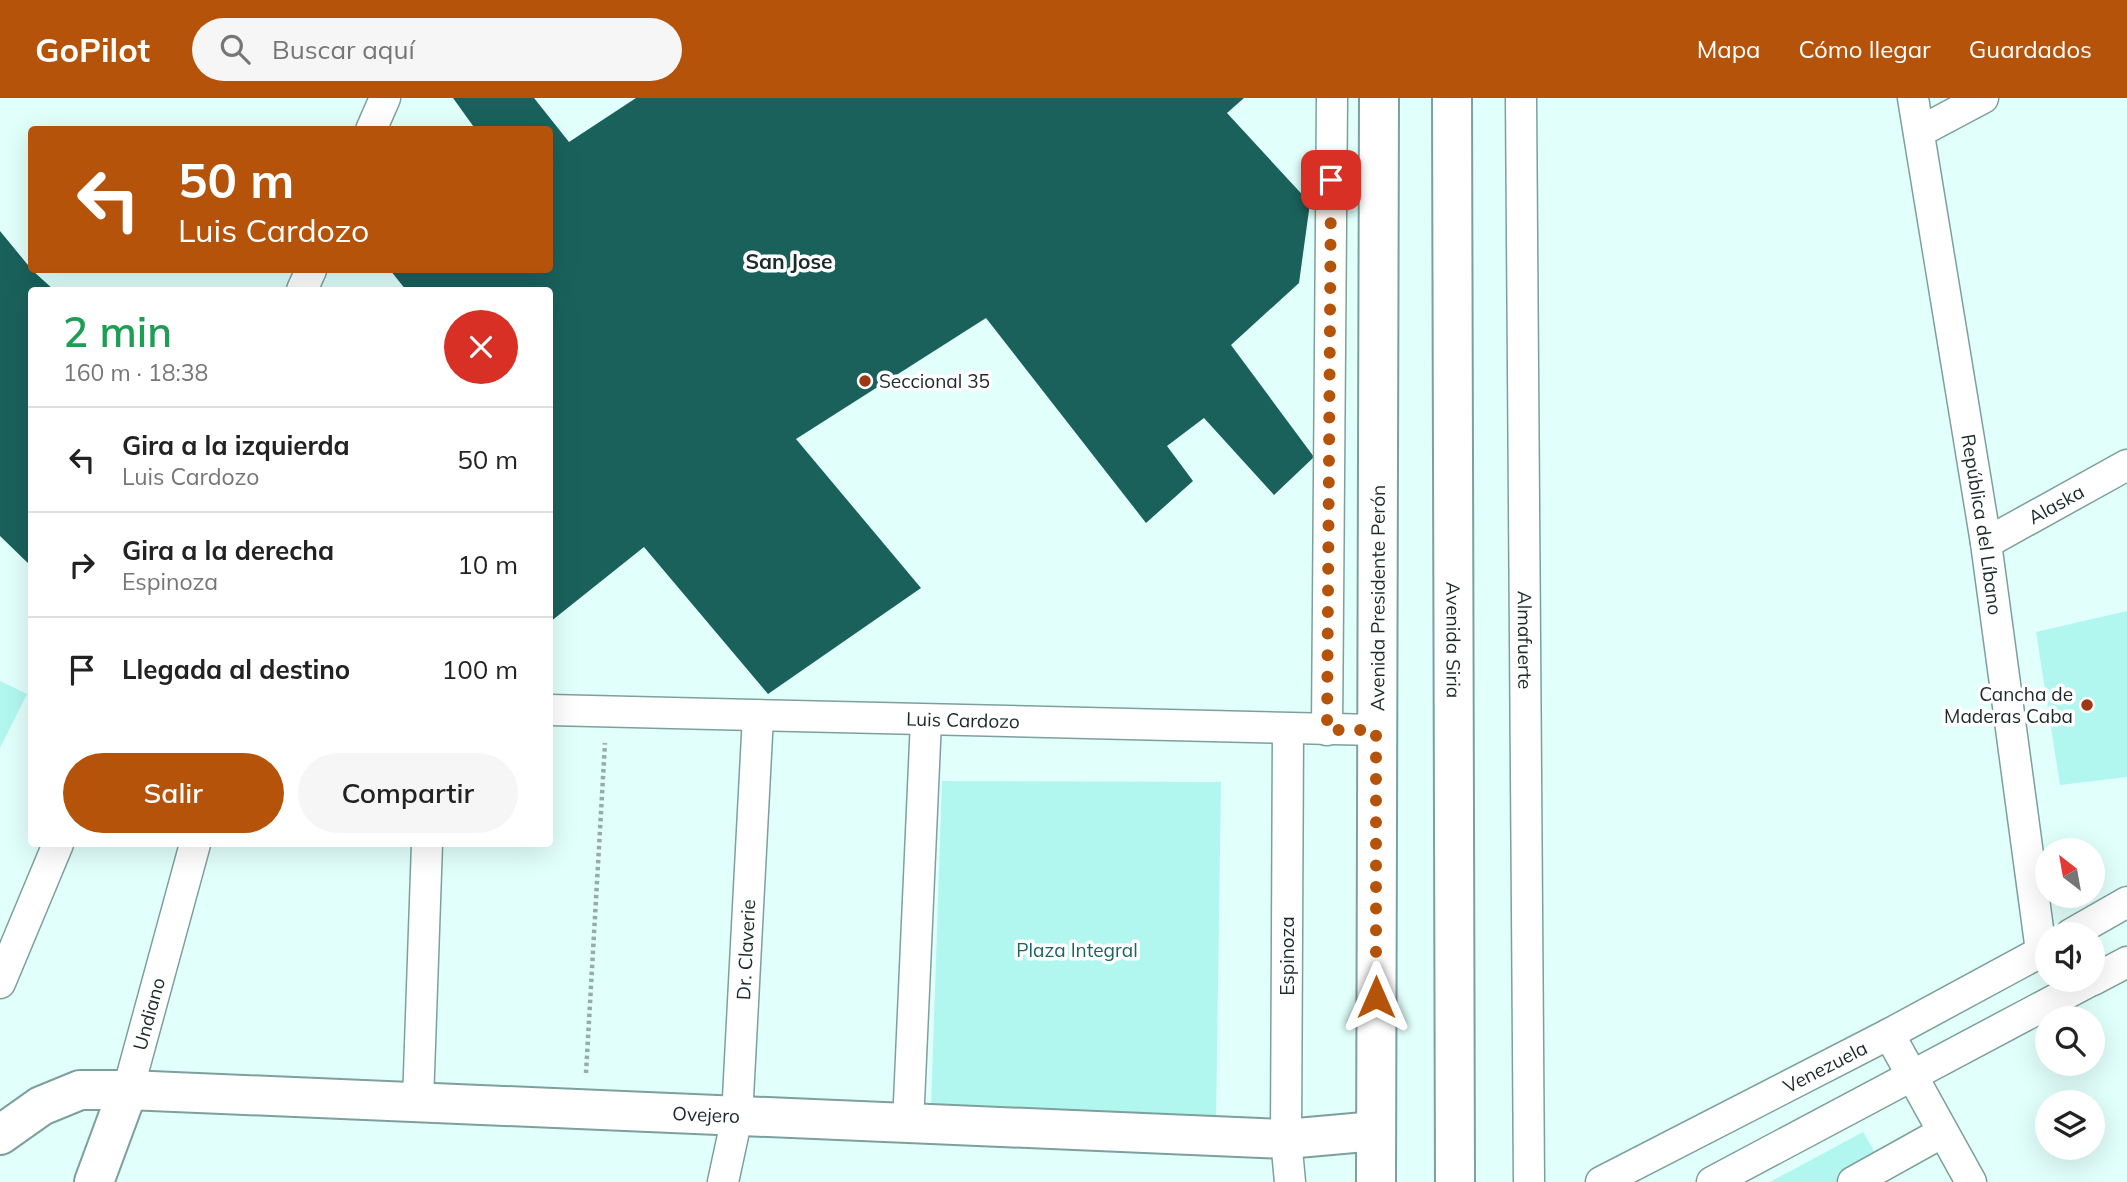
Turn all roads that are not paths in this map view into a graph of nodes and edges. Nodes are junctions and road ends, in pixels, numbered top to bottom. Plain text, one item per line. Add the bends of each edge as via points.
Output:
1 (384, 98) edge
2 (1332, 98) edge
3 (1379, 98) edge
4 (1451, 98) edge
5 (1521, 98) edge
6 (1913, 98) edge
7 (1983, 98) edge
8 (373, 126) edge
9 (1919, 132) junction
10 (2127, 465) edge
11 (1986, 543) junction
12 (553, 710) edge
13 (758, 716) junction
14 (926, 720) junction
15 (1288, 729) junction
16 (1327, 730) junction
17 (1376, 730) junction
18 (57, 847) edge
19 (194, 847) edge
20 (427, 847) edge
21 (2127, 902) edge
22 (2040, 922) edge
23 (2092, 922) edge
24 (2035, 954) edge
25 (2127, 962) edge
26 (2105, 974) edge
27 (0, 983) edge
28 (2070, 992) edge
29 (1889, 1034) junction
30 (1912, 1074) junction
31 (128, 1090) junction
32 (418, 1102) junction
33 (737, 1117) junction
34 (908, 1125) junction
35 (1376, 1131) junction
36 (1943, 1132) junction
37 (0, 1135) edge
38 (1286, 1139) junction
39 (94, 1182) edge
40 (723, 1182) edge
41 (1290, 1182) edge
42 (1376, 1182) edge
43 (1455, 1182) edge
44 (1529, 1182) edge
45 (1601, 1182) edge
46 (1712, 1182) edge
47 (1853, 1182) edge
48 (1971, 1182) edge

1 - 8 street
2 - 16 street
3 - 17 main road, Avenida Presidente Perón
4 - 43 main road, Avenida Siria
5 - 44 street, Almafuerte
6 - 9 street, República del Líbano
7 - 9 street
9 - 11 street, República del Líbano
10 - 11 street, Alaska
11 - 22 street, República del Líbano
12 - 13 street, Luis Cardozo
13 - 14 street, Luis Cardozo
13 - 33 street, Dr. Claverie
14 - 15 street, Luis Cardozo
14 - 34 street
15 - 16 street, Luis Cardozo
15 - 38 street, Espinoza
16 - 17 street, Luis Cardozo
17 - 35 main road, Avenida Presidente Perón
18 - 27 street
19 - 31 street, Undiano
20 - 32 street
21 - 23 street
24 - 29 street, Venezuela
25 - 26 street
28 - 30 street
29 - 30 street
29 - 45 street, Venezuela
30 - 36 street
30 - 46 street
31 - 32 main road, Ovejero
31 - 37 main road, Ovejero via 79,1090 40,1106
31 - 39 main road, Undiano
32 - 33 main road, Ovejero
33 - 34 main road, Ovejero
33 - 40 street, Dr. Claverie
34 - 38 main road, Ovejero
35 - 38 main road, Ovejero
35 - 42 main road, Avenida Presidente Perón
36 - 47 street
36 - 48 street
38 - 41 street, Espinoza

